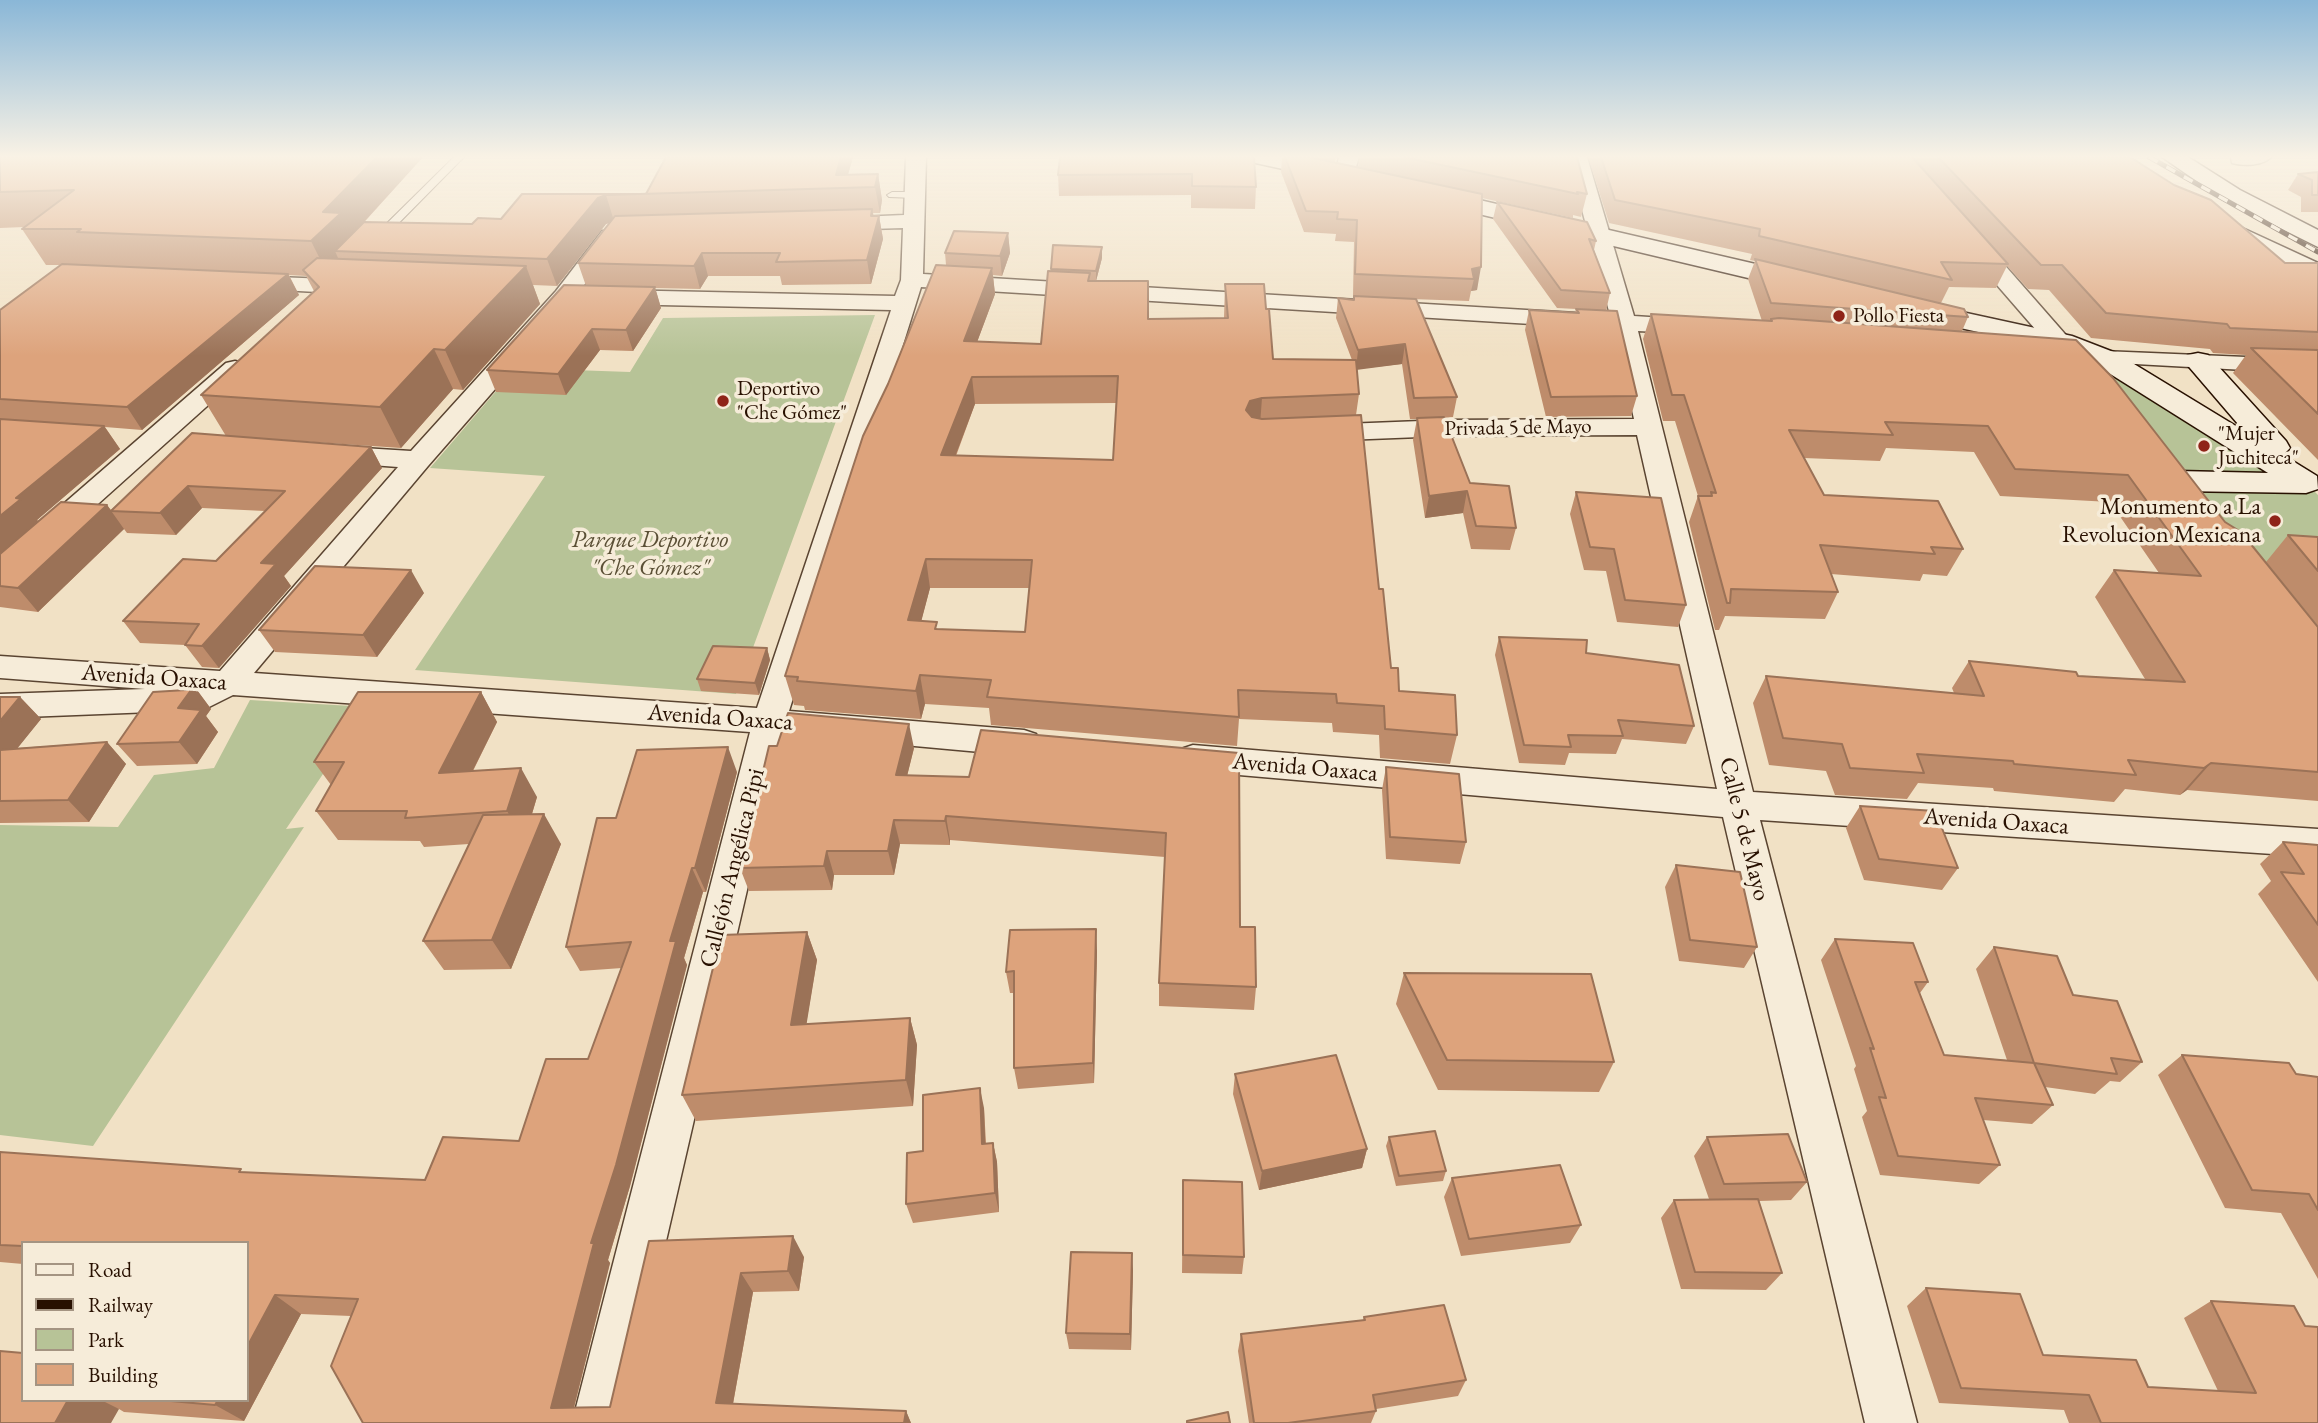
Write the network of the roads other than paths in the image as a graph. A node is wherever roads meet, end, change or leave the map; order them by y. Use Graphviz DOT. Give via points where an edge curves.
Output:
graph roads {
  1 [pos="392,223"];
  2 [pos="908,223"];
  3 [pos="1555,223"];
  4 [pos="1599,223"];
  5 [pos="2219,223"];
  6 [pos="2286,223"];
  7 [pos="1960,229"];
  8 [pos="622,230"];
  9 [pos="1602,234"];
  10 [pos="2318,240"];
  11 [pos="367,249"];
  12 [pos="2318,273"];
  13 [pos="335,281"];
  14 [pos="224,282"];
  15 [pos="371,288"];
  16 [pos="1829,289"];
  17 [pos="908,292"];
  18 [pos="536,295"];
  19 [pos="564,296"];
  20 [pos="1896,305"];
  21 [pos="300,312"];
  22 [pos="1624,322"];
  23 [pos="1718,329"];
  24 [pos="2067,349"];
  25 [pos="250,355"];
  26 [pos="2106,359"];
  27 [pos="2197,360"];
  28 [pos="2318,367"];
  29 [pos="2105,391"];
  30 [pos="1649,426"];
  31 [pos="1301,434"];
  32 [pos="122,440"];
  33 [pos="149,442"];
  34 [pos="189,445"];
  35 [pos="310,453"];
  36 [pos="418,460"];
  37 [pos="2312,489"];
  38 [pos="2203,511"];
  39 [pos="0,575"];
  40 [pos="0,667"];
  41 [pos="228,683"];
  42 [pos="0,706"];
  43 [pos="769,721"];
  44 [pos="1060,746"];
  45 [pos="1157,755"];
  46 [pos="1738,805"];
  47 [pos="2318,842"];
  48 [pos="598,1423"];
  49 [pos="1891,1423"];
  1 -- 11 [label="lane"];
  2 -- 17 [label="street, Callejón Angélica Pipi"];
  3 -- 9 [label="street"];
  4 -- 9 [label="street, Calle 5 de Mayo"];
  5 -- 12 [label="street"];
  6 -- 10 [label="street"];
  7 -- 24 [label="street"];
  8 -- 19 [label="street"];
  9 -- 16 [label="street"];
  9 -- 22 [label="street, Calle 5 de Mayo"];
  13 -- 14 [label="street"];
  13 -- 15 [label="street"];
  13 -- 21 [label="street"];
  17 -- 19 [label="street"];
  17 -- 22 [label="street"];
  17 -- 43 [label="street, Callejón Angélica Pipi"];
  18 -- 19 [label="street"];
  19 -- 36 [label="street"];
  20 -- 24 [label="street" via="1996,340"];
  22 -- 23 [label="street"];
  22 -- 30 [label="street, Calle 5 de Mayo"];
  24 -- 26 [label="street"];
  24 -- 29 [label="street"];
  25 -- 33 [label="street"];
  26 -- 27 [label="street"];
  26 -- 37 [label="street"];
  27 -- 28 [label="street"];
  27 -- 37 [label="street"];
  30 -- 31 [label="street, Privada 5 de Mayo"];
  30 -- 46 [label="street, Calle 5 de Mayo"];
  32 -- 33 [label="street"];
  33 -- 34 [label="street"];
  33 -- 39 [label="street"];
  35 -- 36 [label="street"];
  36 -- 41 [label="street"];
  37 -- 38 [label="street" via="2170,471"];
  40 -- 41 [label="street, Avenida Oaxaca"];
  41 -- 42 [label="street" via="203,698"];
  41 -- 43 [label="street, Avenida Oaxaca"];
  43 -- 44 [label="street, Avenida Oaxaca"];
  43 -- 48 [label="street, Callejón Angélica Pipi"];
  45 -- 46 [label="street, Avenida Oaxaca"];
  46 -- 47 [label="street, Avenida Oaxaca"];
  46 -- 49 [label="street, Calle 5 de Mayo"];
}
